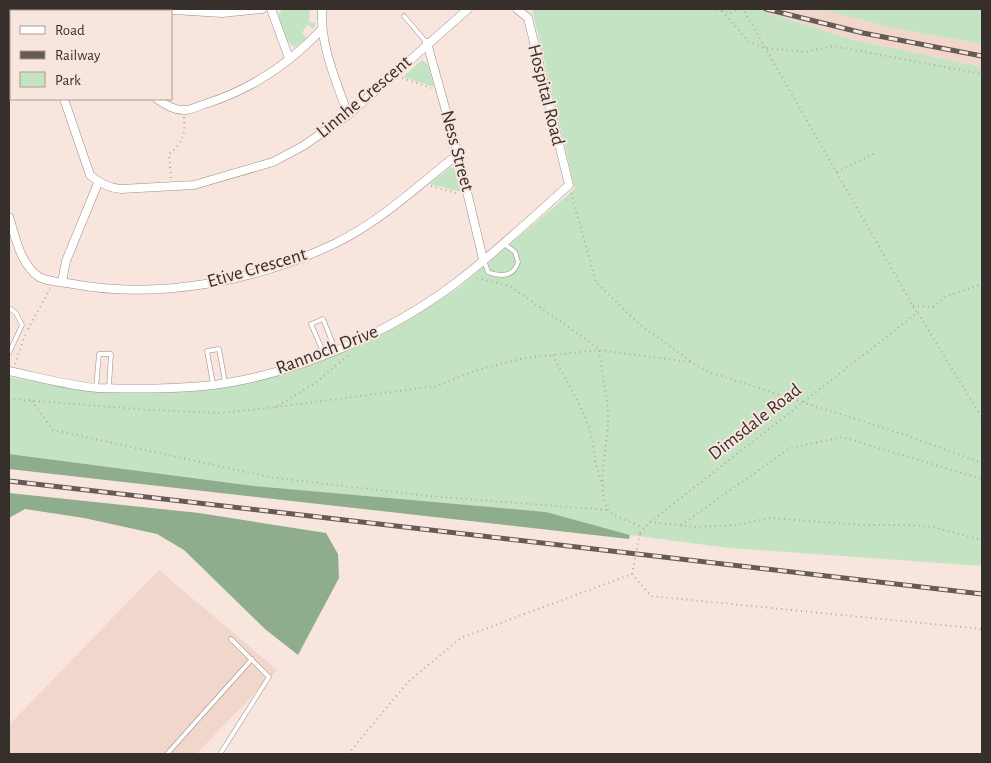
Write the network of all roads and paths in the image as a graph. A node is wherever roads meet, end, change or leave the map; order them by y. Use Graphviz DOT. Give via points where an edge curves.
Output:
graph roads {
  1 [pos="262,9"];
  2 [pos="271,9"];
  3 [pos="322,9"];
  4 [pos="468,9"];
  5 [pos="516,9"];
  6 [pos="712,9"];
  7 [pos="742,9"];
  8 [pos="172,10"];
  9 [pos="722,11"];
  10 [pos="404,16"];
  11 [pos="321,30"];
  12 [pos="427,43"];
  13 [pos="765,48"];
  14 [pos="289,58"];
  15 [pos="393,74"];
  16 [pos="982,74"];
  17 [pos="441,91"];
  18 [pos="64,100"];
  19 [pos="159,100"];
  20 [pos="183,110"];
  21 [pos="348,115"];
  22 [pos="875,153"];
  23 [pos="458,154"];
  24 [pos="836,172"];
  25 [pos="98,183"];
  26 [pos="421,184"];
  27 [pos="569,185"];
  28 [pos="172,187"];
  29 [pos="469,196"];
  30 [pos="9,217"];
  31 [pos="503,243"];
  32 [pos="483,259"];
  33 [pos="472,270"];
  34 [pos="59,281"];
  35 [pos="982,284"];
  36 [pos="913,306"];
  37 [pos="9,308"];
  38 [pos="918,313"];
  39 [pos="335,349"];
  40 [pos="601,351"];
  41 [pos="9,353"];
  42 [pos="324,354"];
  43 [pos="552,355"];
  44 [pos="693,363"];
  45 [pos="10,372"];
  46 [pos="225,382"];
  47 [pos="213,384"];
  48 [pos="109,387"];
  49 [pos="96,388"];
  50 [pos="32,401"];
  51 [pos="801,403"];
  52 [pos="276,407"];
  53 [pos="982,418"];
  54 [pos="982,463"];
  55 [pos="982,479"];
  56 [pos="603,485"];
  57 [pos="608,510"];
  58 [pos="650,522"];
  59 [pos="681,525"];
  60 [pos="643,528"];
  61 [pos="982,540"];
  62 [pos="632,574"];
  63 [pos="982,629"];
  64 [pos="231,639"];
  65 [pos="252,659"];
  66 [pos="167,754"];
  67 [pos="220,754"];
  68 [pos="348,754"];
  1 -- 8 [label="street" via="222,14"];
  2 -- 14 [label="street"];
  3 -- 11 [label="street"];
  4 -- 12 [label="street, Linnhe Crescent"];
  5 -- 27 [label="street, Hospital Road" via="528,18"];
  6 -- 9 [label="path"];
  7 -- 9 [label="path" via="730,13"];
  7 -- 13 [label="path"];
  9 -- 13 [label="path" via="749,42"];
  10 -- 12 [label="lane, Linnhe Crescent"];
  11 -- 14 [label="street"];
  11 -- 21 [label="street"];
  12 -- 15 [label="street, Linnhe Crescent"];
  12 -- 17 [label="street, Ness Street"];
  13 -- 16 [label="path" via="805,52 833,46"];
  13 -- 24 [label="path"];
  14 -- 20 [label="street" via="260,80 226,97"];
  15 -- 17 [label="path"];
  15 -- 21 [label="street, Linnhe Crescent"];
  17 -- 23 [label="street, Ness Street"];
  18 -- 25 [label="street" via="90,175"];
  19 -- 20 [label="street" via="167,106"];
  20 -- 28 [label="path" via="186,126 181,143 169,154"];
  21 -- 28 [label="street, Linnhe Crescent" via="273,162 203,183"];
  22 -- 24 [label="path"];
  23 -- 26 [label="street, Etive Crescent"];
  23 -- 29 [label="street, Ness Street"];
  24 -- 36 [label="path"];
  25 -- 28 [label="street, Linnhe Crescent" via="113,188"];
  25 -- 34 [label="street"];
  26 -- 29 [label="path"];
  26 -- 34 [label="street, Etive Crescent" via="368,224 336,243 275,267 201,284 150,289 89,287"];
  27 -- 31 [label="street, Rannoch Drive"];
  27 -- 44 [label="path" via="596,282 639,324"];
  29 -- 32 [label="street, Ness Street"];
  30 -- 34 [label="street, Etive Crescent" via="29,267 41,278"];
  31 -- 32 [label="street, Rannoch Drive"];
  31 -- 32 [label="lane" via="516,252 518,262 513,271 497,276 488,272"];
  32 -- 33 [label="street, Rannoch Drive"];
  33 -- 39 [label="street, Rannoch Drive" via="396,321"];
  33 -- 40 [label="path" via="478,279 510,286"];
  34 -- 45 [label="path" via="32,322"];
  35 -- 36 [label="path" via="947,296 933,307"];
  36 -- 38 [label="path"];
  37 -- 41 [label="lane" via="16,313 22,325"];
  38 -- 51 [label="path, Dimsdale Road"];
  38 -- 53 [label="path"];
  39 -- 42 [label="street, Rannoch Drive"];
  39 -- 42 [label="lane" via="323,319 311,324"];
  40 -- 43 [label="path"];
  40 -- 44 [label="path"];
  40 -- 56 [label="path" via="608,422"];
  42 -- 46 [label="street, Rannoch Drive" via="289,368"];
  43 -- 52 [label="path" via="524,358 474,371 438,386"];
  43 -- 56 [label="path" via="583,413 595,469"];
  44 -- 51 [label="path" via="709,372"];
  45 -- 49 [label="street, Rannoch Drive"];
  46 -- 47 [label="street, Rannoch Drive"];
  46 -- 47 [label="lane" via="219,348 207,351"];
  47 -- 48 [label="street, Rannoch Drive"];
  48 -- 49 [label="street, Rannoch Drive"];
  48 -- 49 [label="lane" via="111,354 99,354"];
  50 -- 57 [label="path" via="53,430 268,477 427,496"];
  51 -- 54 [label="path"];
  51 -- 58 [label="path, Dimsdale Road"];
  55 -- 59 [label="path" via="842,437 790,448"];
  56 -- 57 [label="path"];
  57 -- 60 [label="path" via="613,516"];
  58 -- 59 [label="path"];
  58 -- 60 [label="path, Dimsdale Road"];
  59 -- 61 [label="path" via="738,525 770,518 933,527"];
  60 -- 62 [label="path, Dimsdale Road, bridge"];
  62 -- 63 [label="path" via="652,596"];
  62 -- 68 [label="path" via="461,638 409,681"];
  64 -- 65 [label="lane"];
  65 -- 66 [label="lane"];
  65 -- 67 [label="lane" via="269,677"];
}
